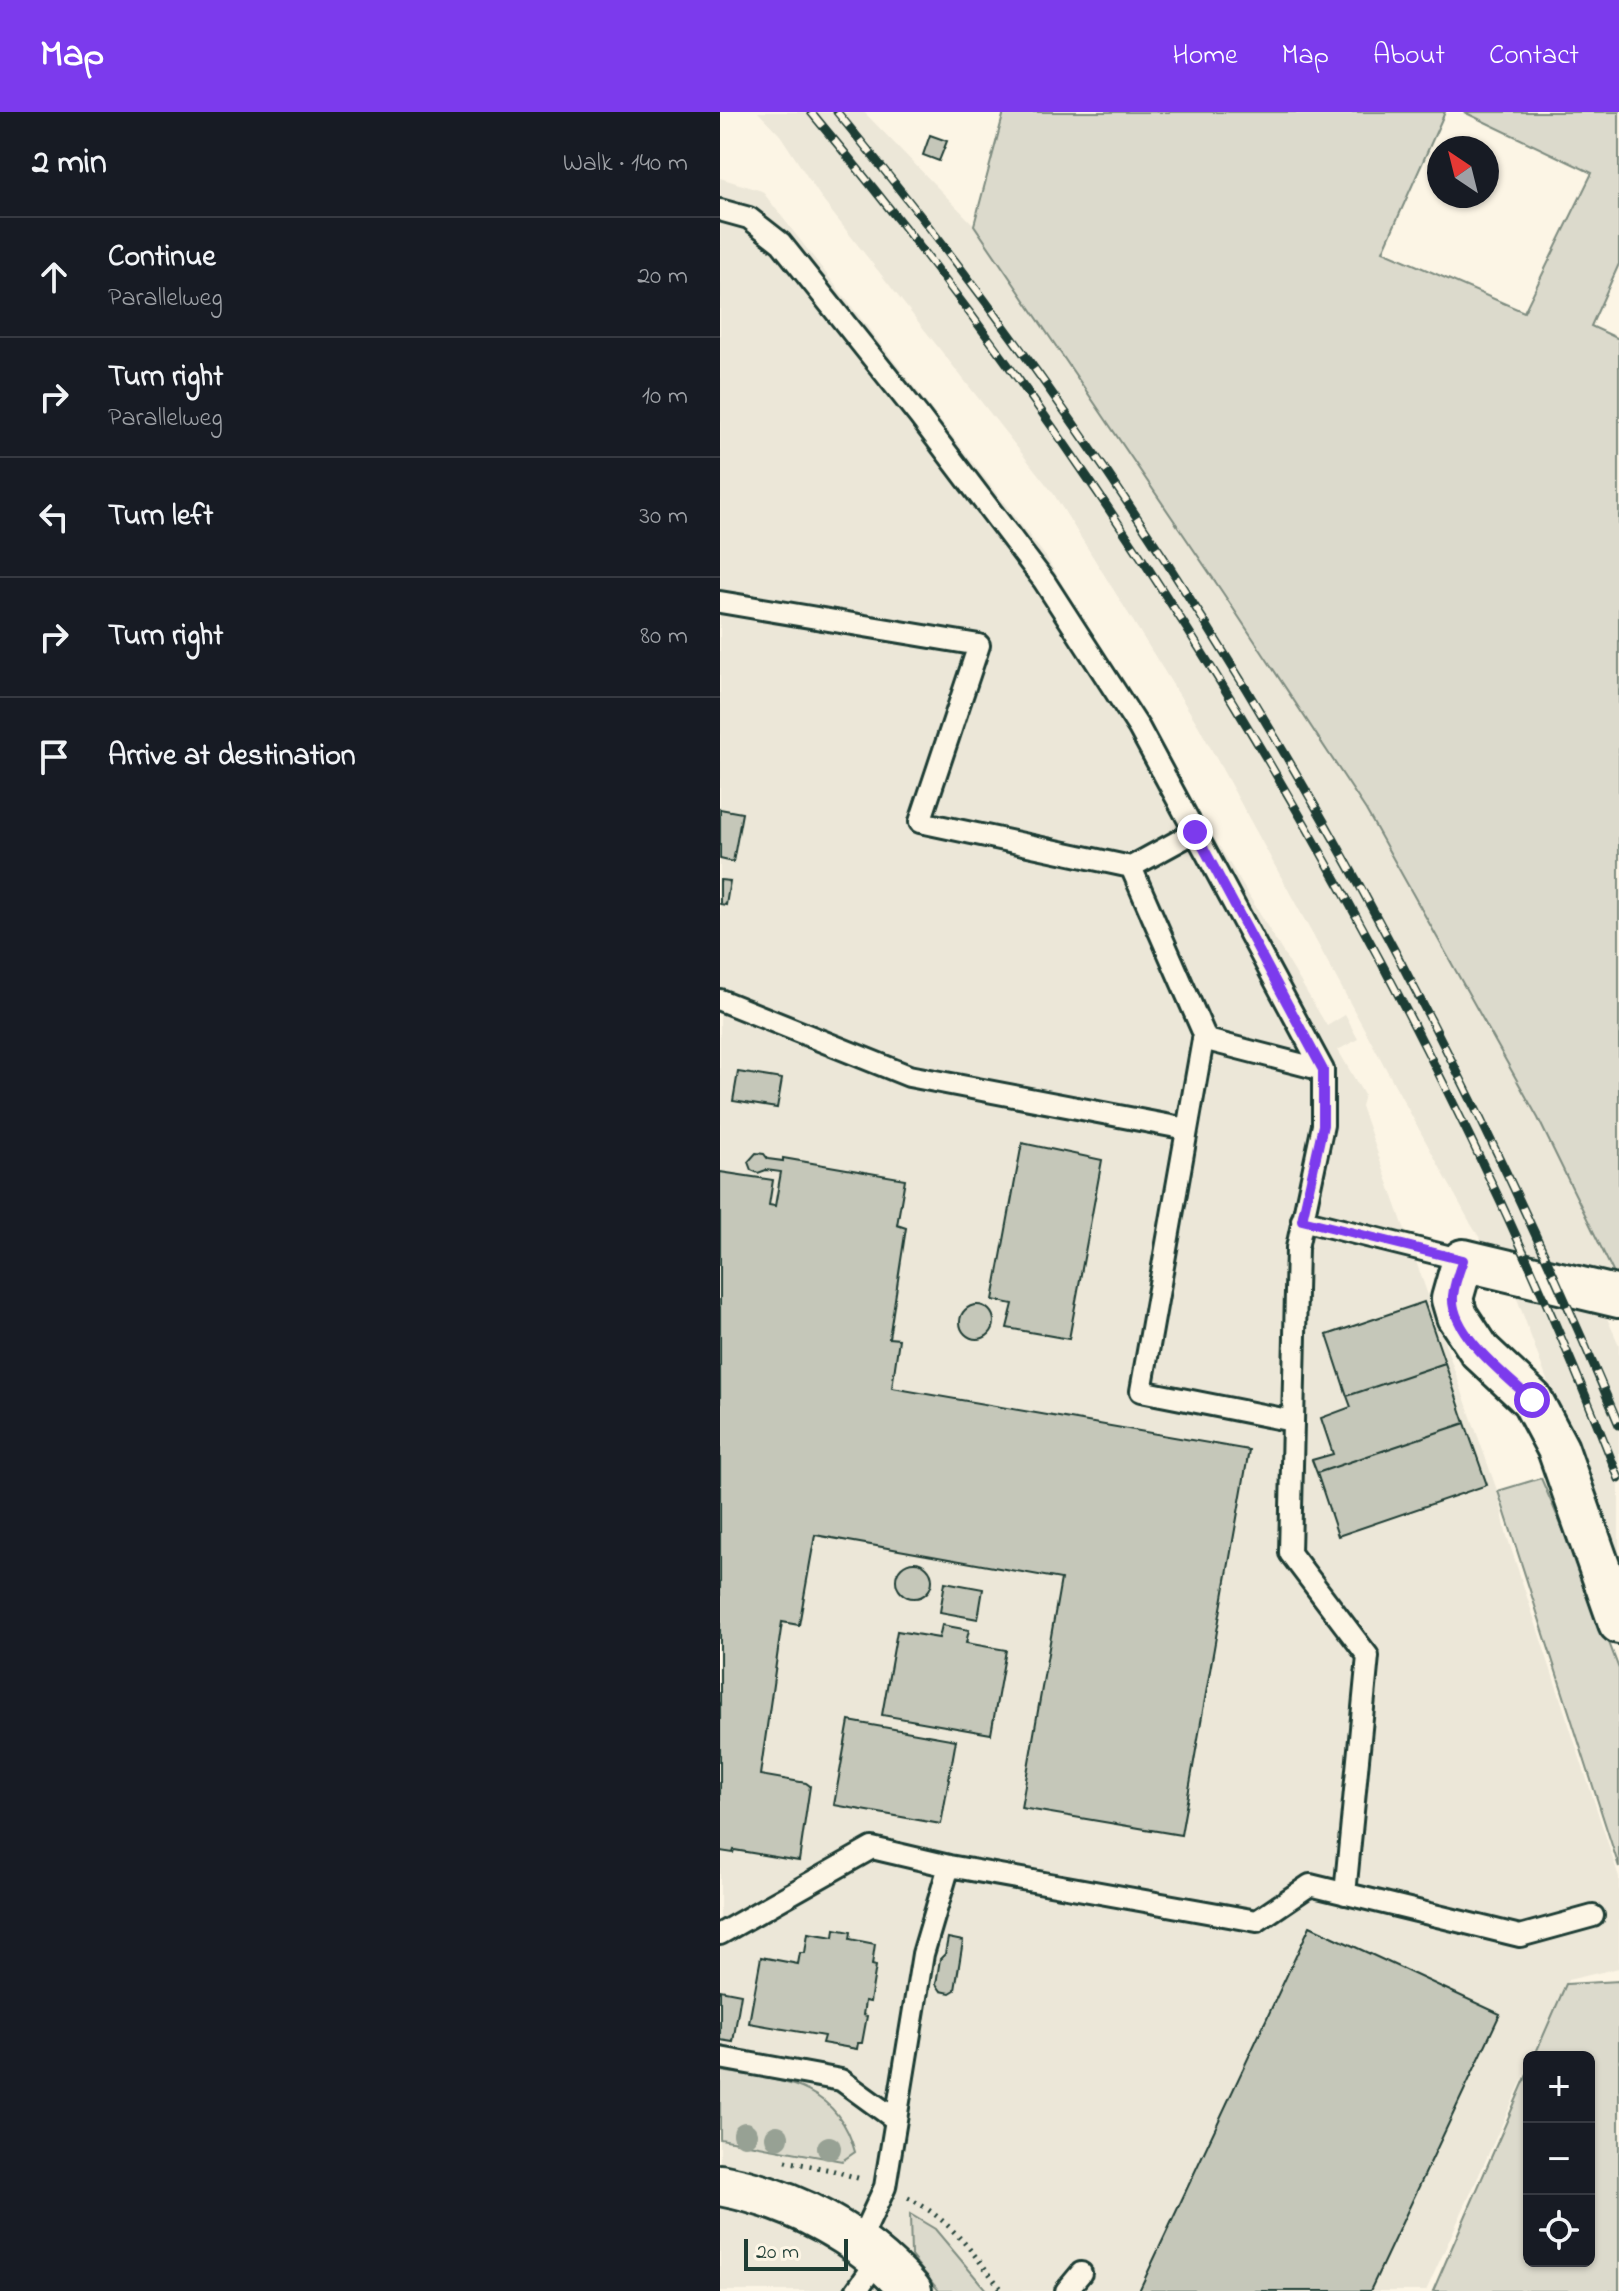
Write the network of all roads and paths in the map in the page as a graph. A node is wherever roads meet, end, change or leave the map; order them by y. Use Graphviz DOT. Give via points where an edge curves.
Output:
graph roads {
  1 [pos="720,210"];
  2 [pos="720,602"];
  3 [pos="1195,832"];
  4 [pos="1131,867"];
  5 [pos="720,1000"];
  6 [pos="1203,1039"];
  7 [pos="1323,1070"];
  8 [pos="1187,1129"];
  9 [pos="1302,1220"];
  10 [pos="1463,1260"];
  11 [pos="1619,1297"];
  12 [pos="1293,1421"];
  13 [pos="1619,1623"];
  14 [pos="949,1866"];
  15 [pos="1345,1894"];
  16 [pos="1593,1916"];
  17 [pos="720,1934"];
  18 [pos="720,2058"];
  19 [pos="896,2120"];
  20 [pos="776,2160"];
  21 [pos="720,2185"];
  22 [pos="885,2187"];
  23 [pos="864,2265"];
  24 [pos="1081,2273"];
  25 [pos="911,2291"];
  26 [pos="1003,2291"];
  27 [pos="1066,2291"];
  1 -- 3 [label="lane" via="749,218 781,243 919,416 1044,581 1139,728"];
  2 -- 4 [label="lane" via="979,645 920,822"];
  3 -- 4 [label="lane"];
  3 -- 7 [label="lane"];
  4 -- 6 [label="lane"];
  5 -- 8 [label="lane" via="909,1076"];
  6 -- 7 [label="lane"];
  6 -- 8 [label="lane"];
  7 -- 9 [label="lane" via="1323,1125"];
  8 -- 12 [label="lane" via="1141,1391"];
  9 -- 10 [label="lane"];
  9 -- 12 [label="lane"];
  10 -- 11 [label="street"];
  10 -- 13 [label="street" via="1452,1299 1457,1316 1480,1351 1532,1400 1558,1449"];
  12 -- 15 [label="lane" via="1290,1553 1368,1656"];
  14 -- 15 [label="lane" via="1257,1921 1310,1885"];
  14 -- 17 [label="lane" via="872,1848"];
  14 -- 19 [label="lane" via="923,1954"];
  15 -- 16 [label="lane" via="1520,1936"];
  18 -- 19 [label="lane" via="841,2080"];
  19 -- 22 [label="lane"];
  20 -- 22 [label="path"];
  21 -- 23 [label="street" via="820,2217"];
  22 -- 23 [label="lane"];
  22 -- 26 [label="path" via="929,2208 949,2225"];
  23 -- 25 [label="street"];
  24 -- 27 [label="lane"];
}
